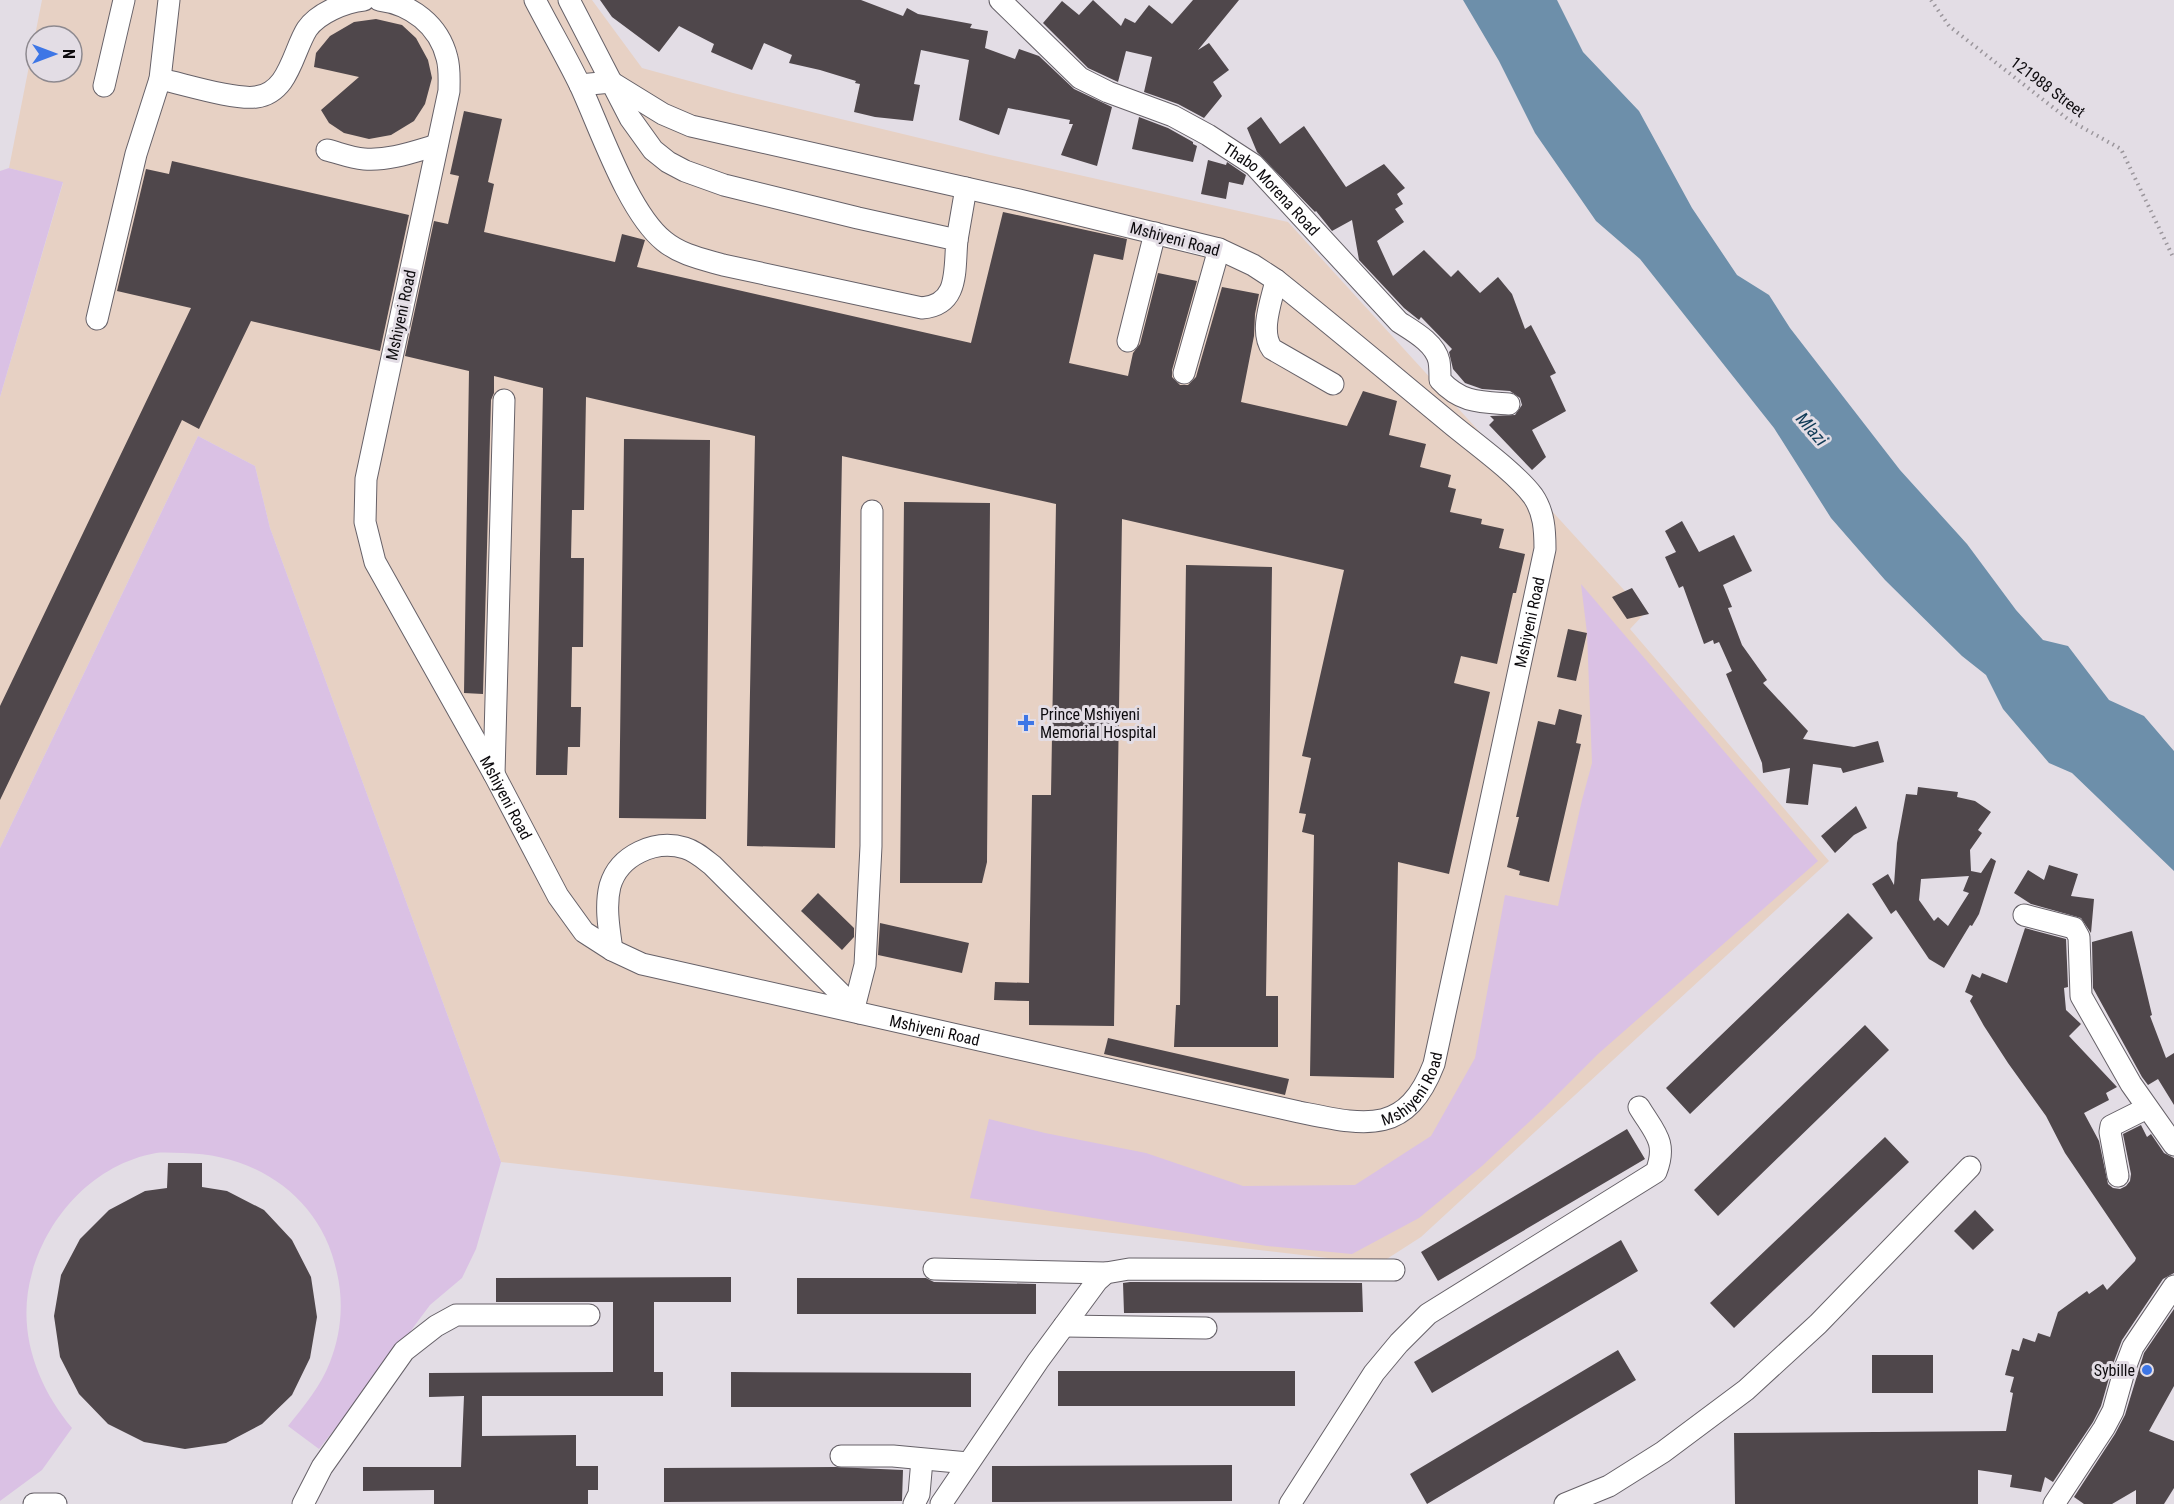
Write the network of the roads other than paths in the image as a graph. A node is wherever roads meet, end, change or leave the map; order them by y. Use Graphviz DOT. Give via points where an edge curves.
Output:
graph roads {
  1 [pos="124,0"];
  2 [pos="169,0"];
  3 [pos="364,0"];
  4 [pos="379,0"];
  5 [pos="535,0"];
  6 [pos="569,0"];
  7 [pos="1000,0"];
  8 [pos="160,79"];
  9 [pos="611,82"];
  10 [pos="580,85"];
  11 [pos="104,86"];
  12 [pos="437,145"];
  13 [pos="327,150"];
  14 [pos="966,188"];
  15 [pos="1155,232"];
  16 [pos="957,240"];
  17 [pos="1219,249"];
  18 [pos="1276,280"];
  19 [pos="97,320"];
  20 [pos="1128,341"];
  21 [pos="1184,373"];
  22 [pos="1333,384"];
  23 [pos="504,400"];
  24 [pos="1509,404"];
  25 [pos="872,511"];
  26 [pos="494,774"];
  27 [pos="2024,915"];
  28 [pos="612,950"];
  29 [pos="857,1011"];
  30 [pos="1639,1107"];
  31 [pos="2147,1108"];
  32 [pos="2174,1145"];
  33 [pos="1970,1167"];
  34 [pos="2118,1176"];
  35 [pos="934,1269"];
  36 [pos="1394,1270"];
  37 [pos="1106,1273"];
  38 [pos="2174,1286"];
  39 [pos="589,1315"];
  40 [pos="1064,1326"];
  41 [pos="1206,1328"];
  42 [pos="841,1456"];
  43 [pos="922,1460"];
  44 [pos="968,1463"];
  45 [pos="34,1504"];
  46 [pos="56,1504"];
  47 [pos="303,1504"];
  48 [pos="914,1504"];
  49 [pos="941,1504"];
  50 [pos="1290,1504"];
  51 [pos="1565,1504"];
  52 [pos="2054,1504"];
  1 -- 11 [label="street"];
  2 -- 8 [label="street"];
  3 -- 8 [label="street" via="348,2 308,28 290,68 278,85 262,96 242,97"];
  4 -- 12 [label="street, Mshiyeni Road" via="396,2 430,25 447,57 449,91"];
  5 -- 10 [label="street"];
  6 -- 9 [label="street"];
  7 -- 24 [label="street, Thabo Morena Road" via="1080,78 1173,116 1254,165 1399,322 1428,344 1439,359 1440,380 1451,392 1475,401"];
  8 -- 19 [label="street" via="135,154"];
  9 -- 10 [label="street"];
  9 -- 14 [label="street, Mshiyeni Road" via="691,126"];
  9 -- 16 [label="street" via="653,150 686,171 735,188"];
  10 -- 16 [label="street" via="641,214 664,241 694,257 922,308 939,305 950,293"];
  12 -- 13 [label="street" via="378,159"];
  12 -- 26 [label="street, Mshiyeni Road" via="366,479 365,522 375,562"];
  14 -- 15 [label="street, Mshiyeni Road"];
  14 -- 16 [label="street"];
  15 -- 17 [label="street, Mshiyeni Road"];
  15 -- 20 [label="street"];
  17 -- 18 [label="street, Mshiyeni Road"];
  17 -- 21 [label="street"];
  18 -- 22 [label="street" via="1266,332 1269,344"];
  18 -- 29 [label="street, Mshiyeni Road" via="1521,483 1538,505 1545,529 1545,549 1510,716 1434,1064 1426,1084 1402,1112 1386,1120 1353,1123"];
  23 -- 26 [label="street"];
  25 -- 29 [label="street" via="869,880 865,965"];
  26 -- 28 [label="street, Mshiyeni Road" via="558,896 584,932"];
  27 -- 31 [label="street" via="2074,928 2079,936 2081,996"];
  28 -- 29 [label="street, Mshiyeni Road" via="642,964"];
  28 -- 29 [label="street" via="608,906 615,874 640,851 658,845 686,848 712,865"];
  30 -- 50 [label="street" via="1660,1140 1662,1157 1656,1172 1428,1314 1374,1373"];
  31 -- 32 [label="street"];
  31 -- 34 [label="street" via="2111,1126"];
  33 -- 51 [label="street" via="1818,1324 1746,1390 1654,1458 1608,1486"];
  35 -- 37 [label="street"];
  36 -- 37 [label="street" via="1129,1269"];
  37 -- 40 [label="street"];
  38 -- 52 [label="street" via="2133,1347 2104,1428"];
  39 -- 47 [label="street" via="456,1315 436,1326 404,1351 322,1467"];
  40 -- 41 [label="street"];
  40 -- 44 [label="street"];
  42 -- 43 [label="street"];
  43 -- 44 [label="street"];
  43 -- 48 [label="street" via="919,1494"];
  44 -- 49 [label="street"];
  45 -- 46 [label="street"];
}
